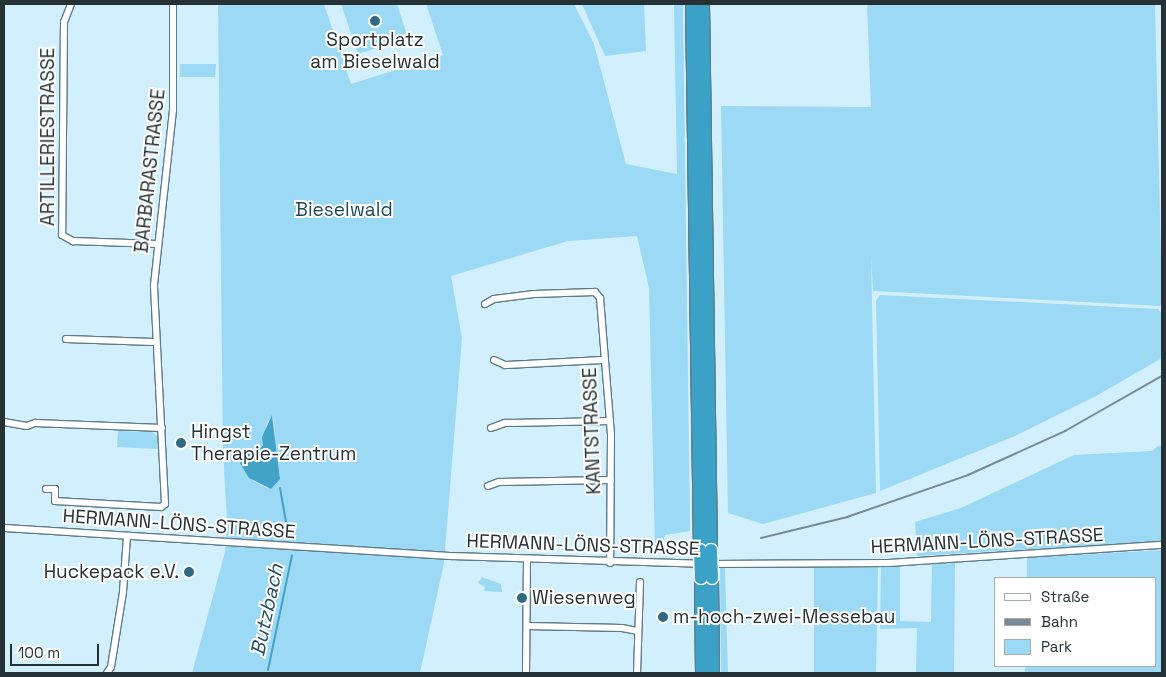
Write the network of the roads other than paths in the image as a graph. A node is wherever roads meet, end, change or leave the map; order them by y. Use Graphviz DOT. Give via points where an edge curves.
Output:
graph roads {
  1 [pos="71,4"];
  2 [pos="173,4"];
  3 [pos="692,4"];
  4 [pos="703,4"];
  5 [pos="157,244"];
  6 [pos="485,304"];
  7 [pos="66,339"];
  8 [pos="154,342"];
  9 [pos="494,360"];
  10 [pos="604,360"];
  11 [pos="610,421"];
  12 [pos="4,422"];
  13 [pos="162,428"];
  14 [pos="491,428"];
  15 [pos="611,480"];
  16 [pos="488,486"];
  17 [pos="46,489"];
  18 [pos="4,528"];
  19 [pos="127,536"];
  20 [pos="1162,545"];
  21 [pos="706,550"];
  22 [pos="527,559"];
  23 [pos="610,563"];
  24 [pos="706,578"];
  25 [pos="640,582"];
  26 [pos="527,626"];
  27 [pos="637,631"];
  28 [pos="107,673"];
  29 [pos="526,673"];
  30 [pos="637,673"];
  31 [pos="702,673"];
  32 [pos="713,673"];
  1 -- 5 [label="street, ARTILLERIESTRASSE" via="64,22 62,235 72,241"];
  2 -- 5 [label="street, BARBARASTRASSE" via="173,110"];
  3 -- 21 [label="highway"];
  4 -- 21 [label="highway"];
  5 -- 8 [label="street, BARBARASTRASSE"];
  6 -- 10 [label="street, KANTSTRASSE" via="494,299 534,294 595,292 600,298"];
  7 -- 8 [label="street"];
  8 -- 13 [label="street, BARBARASTRASSE"];
  9 -- 10 [label="street" via="505,365"];
  10 -- 11 [label="street, KANTSTRASSE"];
  11 -- 14 [label="street" via="505,423"];
  11 -- 15 [label="street, KANTSTRASSE"];
  12 -- 13 [label="street" via="27,426 35,423"];
  13 -- 17 [label="street, BARBARASTRASSE" via="166,472 165,504 161,507 55,501 55,489"];
  15 -- 16 [label="street" via="499,482"];
  15 -- 23 [label="street, KANTSTRASSE"];
  18 -- 19 [label="street, HERMANN-LÖNS-STRASSE"];
  19 -- 22 [label="street, HERMANN-LÖNS-STRASSE"];
  19 -- 28 [label="street" via="123,592 111,667"];
  20 -- 23 [label="street, HERMANN-LÖNS-STRASSE" via="889,562"];
  21 -- 24 [label="highway, bridge"];
  22 -- 23 [label="street, HERMANN-LÖNS-STRASSE"];
  22 -- 26 [label="street"];
  24 -- 31 [label="highway"];
  24 -- 32 [label="highway"];
  25 -- 27 [label="street"];
  26 -- 27 [label="street"];
  26 -- 29 [label="street"];
  27 -- 30 [label="street"];
}
